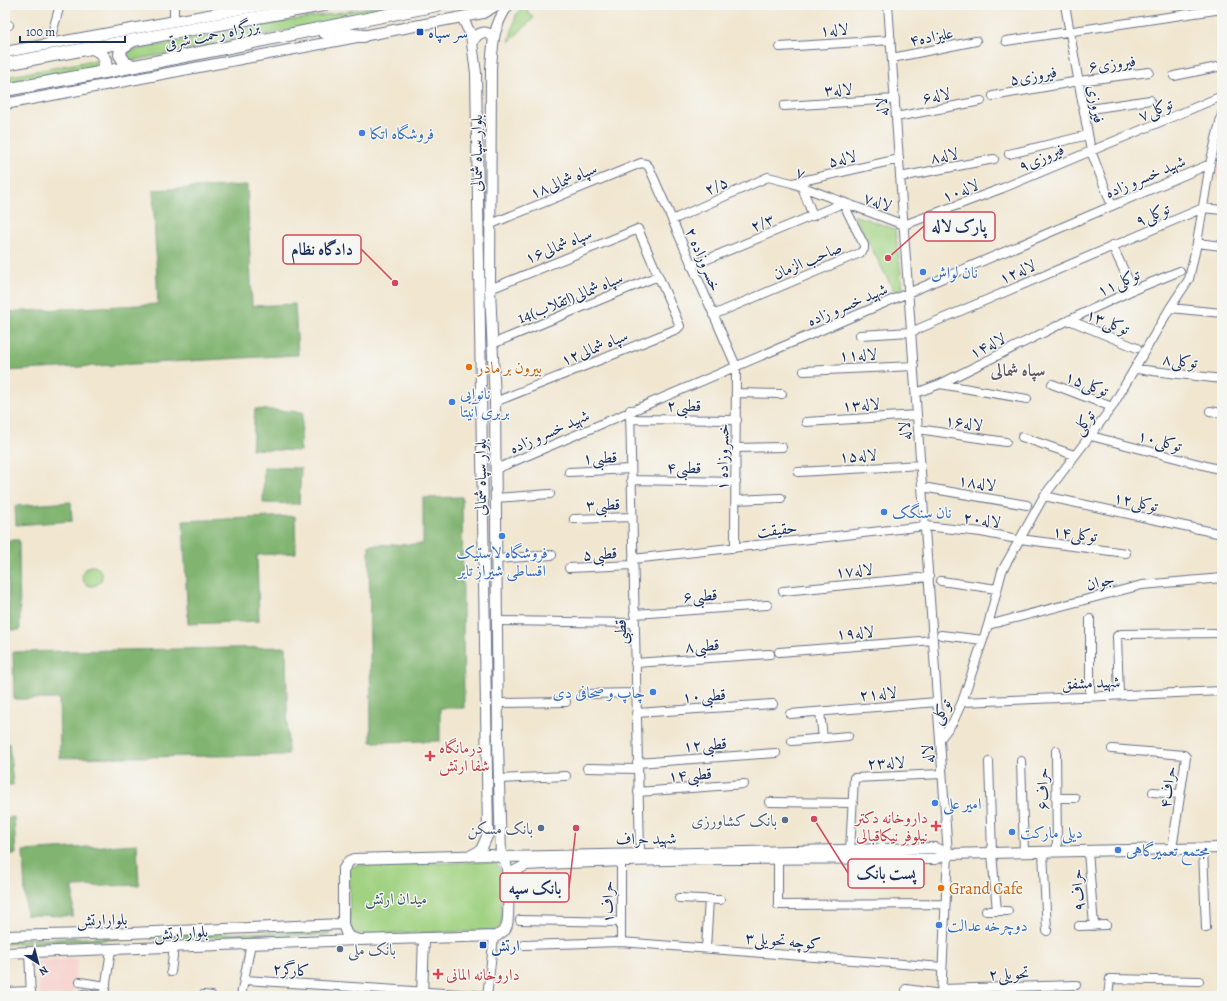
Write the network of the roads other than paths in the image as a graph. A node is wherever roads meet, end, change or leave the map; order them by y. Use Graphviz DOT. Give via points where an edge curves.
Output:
graph roads {
  1 [pos="60,5"];
  2 [pos="174,5"];
  3 [pos="263,5"];
  4 [pos="323,5"];
  5 [pos="437,5"];
  6 [pos="497,5"];
  7 [pos="508,5"];
  8 [pos="888,5"];
  9 [pos="1065,5"];
  10 [pos="311,6"];
  11 [pos="1222,9"];
  12 [pos="462,17"];
  13 [pos="174,21"];
  14 [pos="311,31"];
  15 [pos="1070,32"];
  16 [pos="363,36"];
  17 [pos="494,38"];
  18 [pos="891,40"];
  19 [pos="133,41"];
  20 [pos="976,41"];
  21 [pos="1006,41"];
  22 [pos="473,42"];
  23 [pos="49,44"];
  24 [pos="780,47"];
  25 [pos="93,48"];
  26 [pos="5,52"];
  27 [pos="892,58"];
  28 [pos="5,64"];
  29 [pos="135,66"];
  30 [pos="1222,66"];
  31 [pos="1149,72"];
  32 [pos="98,73"];
  33 [pos="1174,76"];
  34 [pos="1078,81"];
  35 [pos="5,90"];
  36 [pos="993,96"];
  37 [pos="1222,96"];
  38 [pos="895,99"];
  39 [pos="1150,100"];
  40 [pos="980,101"];
  41 [pos="5,104"];
  42 [pos="784,106"];
  43 [pos="1084,110"];
  44 [pos="1222,114"];
  45 [pos="896,117"];
  46 [pos="1088,135"];
  47 [pos="1095,149"];
  48 [pos="1009,154"];
  49 [pos="899,159"];
  50 [pos="994,159"];
  51 [pos="646,164"];
  52 [pos="1210,164"];
  53 [pos="772,178"];
  54 [pos="900,178"];
  55 [pos="792,183"];
  56 [pos="802,187"];
  57 [pos="1003,188"];
  58 [pos="843,202"];
  59 [pos="1112,206"];
  60 [pos="1203,208"];
  61 [pos="1222,210"];
  62 [pos="813,216"];
  63 [pos="672,220"];
  64 [pos="491,224"];
  65 [pos="904,225"];
  66 [pos="1197,243"];
  67 [pos="1112,245"];
  68 [pos="1222,246"];
  69 [pos="691,266"];
  70 [pos="1180,271"];
  71 [pos="658,276"];
  72 [pos="490,289"];
  73 [pos="1133,290"];
  74 [pos="908,293"];
  75 [pos="1170,308"];
  76 [pos="1222,313"];
  77 [pos="713,315"];
  78 [pos="1069,320"];
  79 [pos="911,332"];
  80 [pos="860,335"];
  81 [pos="492,344"];
  82 [pos="1137,348"];
  83 [pos="736,366"];
  84 [pos="914,366"];
  85 [pos="482,369"];
  86 [pos="493,369"];
  87 [pos="1136,369"];
  88 [pos="804,371"];
  89 [pos="1222,379"];
  90 [pos="940,384"];
  91 [pos="1052,384"];
  92 [pos="737,392"];
  93 [pos="916,393"];
  94 [pos="782,394"];
  95 [pos="1027,399"];
  96 [pos="495,402"];
  97 [pos="1112,407"];
  98 [pos="630,410"];
  99 [pos="1210,411"];
  100 [pos="1222,413"];
  101 [pos="917,415"];
  102 [pos="630,419"];
  103 [pos="737,420"];
  104 [pos="806,422"];
  105 [pos="918,429"];
  106 [pos="1091,436"];
  107 [pos="1022,437"];
  108 [pos="1006,442"];
  109 [pos="782,447"];
  110 [pos="737,448"];
  111 [pos="1074,455"];
  112 [pos="921,465"];
  113 [pos="496,469"];
  114 [pos="631,469"];
  115 [pos="1222,470"];
  116 [pos="569,472"];
  117 [pos="798,472"];
  118 [pos="632,480"];
  119 [pos="736,482"];
  120 [pos="922,487"];
  121 [pos="550,494"];
  122 [pos="1044,496"];
  123 [pos="496,498"];
  124 [pos="782,498"];
  125 [pos="736,500"];
  126 [pos="1027,505"];
  127 [pos="632,517"];
  128 [pos="574,519"];
  129 [pos="925,526"];
  130 [pos="1222,534"];
  131 [pos="1016,539"];
  132 [pos="735,548"];
  133 [pos="1126,553"];
  134 [pos="552,555"];
  135 [pos="496,559"];
  136 [pos="633,562"];
  137 [pos="569,568"];
  138 [pos="928,577"];
  139 [pos="1222,578"];
  140 [pos="941,582"];
  141 [pos="997,589"];
  142 [pos="783,591"];
  143 [pos="767,605"];
  144 [pos="634,614"];
  145 [pos="1090,619"];
  146 [pos="497,621"];
  147 [pos="634,623"];
  148 [pos="988,625"];
  149 [pos="1222,633"];
  150 [pos="941,635"];
  151 [pos="933,640"];
  152 [pos="983,640"];
  153 [pos="779,652"];
  154 [pos="497,654"];
  155 [pos="770,654"];
  156 [pos="486,655"];
  157 [pos="635,663"];
  158 [pos="1222,691"];
  159 [pos="636,693"];
  160 [pos="583,694"];
  161 [pos="1119,695"];
  162 [pos="1090,696"];
  163 [pos="566,702"];
  164 [pos="937,702"];
  165 [pos="962,702"];
  166 [pos="498,703"];
  167 [pos="773,704"];
  168 [pos="820,712"];
  169 [pos="636,713"];
  170 [pos="790,714"];
  171 [pos="848,736"];
  172 [pos="823,738"];
  173 [pos="940,739"];
  174 [pos="792,741"];
  175 [pos="1112,749"];
  176 [pos="1056,751"];
  177 [pos="776,753"];
  178 [pos="1021,761"];
  179 [pos="989,762"];
  180 [pos="637,766"];
  181 [pos="587,768"];
  182 [pos="942,774"];
  183 [pos="566,776"];
  184 [pos="500,779"];
  185 [pos="744,784"];
  186 [pos="638,792"];
  187 [pos="1153,792"];
  188 [pos="1180,794"];
  189 [pos="1056,798"];
  190 [pos="1075,798"];
  191 [pos="769,802"];
  192 [pos="853,803"];
  193 [pos="488,834"];
  194 [pos="500,834"];
  195 [pos="1203,848"];
  196 [pos="1222,848"];
  197 [pos="1172,849"];
  198 [pos="850,850"];
  199 [pos="1057,851"];
  200 [pos="1088,851"];
  201 [pos="1024,852"];
  202 [pos="1043,852"];
  203 [pos="640,853"];
  204 [pos="992,853"];
  205 [pos="896,854"];
  206 [pos="948,854"];
  207 [pos="470,856"];
  208 [pos="501,857"];
  209 [pos="778,858"];
  210 [pos="554,860"];
  211 [pos="621,860"];
  212 [pos="508,881"];
  213 [pos="678,898"];
  214 [pos="709,900"];
  215 [pos="720,900"];
  216 [pos="945,904"];
  217 [pos="986,911"];
  218 [pos="997,911"];
  219 [pos="1008,911"];
  220 [pos="520,920"];
  221 [pos="621,922"];
  222 [pos="343,924"];
  223 [pos="1079,926"];
  224 [pos="1094,926"];
  225 [pos="1106,926"];
  226 [pos="1206,928"];
  227 [pos="1047,931"];
  228 [pos="130,933"];
  229 [pos="5,936"];
  230 [pos="494,937"];
  231 [pos="424,938"];
  232 [pos="360,940"];
  233 [pos="621,942"];
  234 [pos="251,943"];
  235 [pos="524,945"];
  236 [pos="174,947"];
  237 [pos="706,948"];
  238 [pos="111,950"];
  239 [pos="130,950"];
  240 [pos="29,952"];
  241 [pos="5,953"];
  242 [pos="942,967"];
  243 [pos="171,972"];
  244 [pos="244,980"];
  245 [pos="1199,981"];
  246 [pos="80,982"];
  247 [pos="1076,985"];
  248 [pos="106,986"];
  249 [pos="906,989"];
  250 [pos="5,992"];
  251 [pos="942,993"];
  252 [pos="31,994"];
  253 [pos="83,994"];
  254 [pos="422,994"];
  255 [pos="203,995"];
  256 [pos="104,996"];
  257 [pos="212,996"];
  258 [pos="241,996"];
  259 [pos="488,996"];
  260 [pos="1108,996"];
  1 -- 23 [label="street"];
  2 -- 13 [label="street"];
  3 -- 13 [label="main road"];
  4 -- 10 [label="highway, بزرگراه رحمت شرقی"];
  5 -- 14 [label="highway, بزرگراه رحمت شرقی"];
  6 -- 12 [label="main road" via="483,13"];
  7 -- 17 [label="main road, بلوار سپاه شمالی" via="498,21"];
  8 -- 18 [label="street, لاله"];
  9 -- 15 [label="street, فیروزی"];
  10 -- 19 [label="highway, بزرگراه رحمت شرقی"];
  11 -- 15 [label="street"];
  12 -- 16 [label="main road"];
  12 -- 22 [label="main road, بلوار سپاه شمالی"];
  13 -- 23 [label="main road"];
  14 -- 16 [label="highway"];
  14 -- 29 [label="highway, بزرگراه رحمت شرقی"];
  15 -- 21 [label="street"];
  15 -- 34 [label="street, فیروزی"];
  16 -- 41 [label="main road"];
  17 -- 22 [label="main road" via="487,32 482,32 475,36"];
  17 -- 64 [label="main road, بلوار سپاه شمالی" via="491,68"];
  18 -- 24 [label="street, ۱لاله"];
  18 -- 27 [label="street, لاله"];
  19 -- 25 [label="highway, بزرگراه رحمت شرقی"];
  19 -- 29 [label="highway" via="123,46 120,55 126,64"];
  20 -- 27 [label="street, علیزاده۴"];
  22 -- 85 [label="main road, بلوار سپاه شمالی" via="476,73"];
  23 -- 26 [label="main road"];
  25 -- 28 [label="highway"];
  25 -- 32 [label="highway" via="106,60 104,68"];
  27 -- 38 [label="street, لاله"];
  29 -- 32 [label="highway, بزرگراه رحمت شرقی"];
  30 -- 33 [label="street"];
  31 -- 34 [label="street, فیروزی۶"];
  32 -- 35 [label="highway"];
  34 -- 36 [label="street, فیروزی۵"];
  34 -- 43 [label="street, فیروزی"];
  37 -- 47 [label="street, ۷توکلی"];
  38 -- 42 [label="street, ۳لاله"];
  38 -- 45 [label="street, لاله"];
  39 -- 43 [label="street"];
  40 -- 45 [label="street, ۶لاله"];
  43 -- 46 [label="street, فیروزی"];
  44 -- 52 [label="street, توکلی"];
  45 -- 49 [label="street, لاله"];
  46 -- 47 [label="street, فیروزی"];
  46 -- 48 [label="street"];
  47 -- 57 [label="street, فیروزی۹"];
  47 -- 59 [label="street, فیروزی"];
  49 -- 54 [label="street, لاله"];
  49 -- 55 [label="street, لاله۵"];
  50 -- 54 [label="street, لاله۸"];
  51 -- 63 [label="street, خسروزاده ۲"];
  51 -- 64 [label="street, سپاه شمالی۱۸" via="641,163"];
  52 -- 59 [label="street, شهید خسرو زاده"];
  52 -- 60 [label="street, توکلی"];
  53 -- 55 [label="street, ۷"];
  53 -- 63 [label="street, ۲/۵" via="764,178"];
  54 -- 65 [label="street, لاله"];
  55 -- 56 [label="street, ۷"];
  56 -- 58 [label="street, ۷"];
  56 -- 62 [label="street"];
  57 -- 65 [label="street, لاله۱۰"];
  58 -- 62 [label="street, ۲/۳"];
  58 -- 65 [label="street, لاله۷"];
  58 -- 77 [label="street, صاحب الزمان" via="864,245 860,253"];
  59 -- 74 [label="street, شهید خسرو زاده"];
  60 -- 61 [label="street"];
  60 -- 66 [label="street, توکلی"];
  60 -- 67 [label="street, توکلی۹"];
  62 -- 69 [label="street, ۲/۳"];
  63 -- 69 [label="street, خسروزاده ۲"];
  64 -- 72 [label="main road, بلوار سپاه شمالی"];
  65 -- 74 [label="street, لاله"];
  66 -- 68 [label="street"];
  66 -- 75 [label="street, توکلی" via="1189,279"];
  67 -- 73 [label="street"];
  67 -- 79 [label="street, لاله۱۲"];
  69 -- 77 [label="street, خسروزاده ۲"];
  70 -- 73 [label="street, توکلی۱۱"];
  71 -- 72 [label="street, سپاه شمالی۱۶" via="638,229"];
  71 -- 81 [label="street, 14سپاه شمالی(اتقلاب)"];
  71 -- 96 [label="street, سپاه شمالی۱۲" via="680,326 677,329"];
  72 -- 81 [label="main road, بلوار سپاه شمالی"];
  73 -- 78 [label="street, توکلی۱۱"];
  74 -- 79 [label="street, لاله"];
  74 -- 83 [label="street, شهید خسرو زاده"];
  75 -- 76 [label="street"];
  75 -- 87 [label="street, توکلی"];
  77 -- 83 [label="street, خسروزاده ۲"];
  78 -- 82 [label="street, توکلی۱۳"];
  78 -- 90 [label="street, لاله۱۴"];
  79 -- 80 [label="street"];
  79 -- 84 [label="street, لاله"];
  81 -- 86 [label="main road, بلوار سپاه شمالی"];
  83 -- 92 [label="street, خسروزاده ۱"];
  83 -- 98 [label="street, شهید خسرو زاده"];
  84 -- 88 [label="street, لاله۱۱"];
  84 -- 93 [label="street, لاله"];
  85 -- 86 [label="main road"];
  85 -- 156 [label="main road, بلوار سپاه شمالی"];
  86 -- 96 [label="main road, بلوار سپاه شمالی"];
  87 -- 89 [label="street, توکلی۸"];
  87 -- 97 [label="street, توکلی"];
  90 -- 93 [label="street, لاله۱۴"];
  90 -- 95 [label="street"];
  91 -- 97 [label="street, توکلی۱۵"];
  92 -- 94 [label="street"];
  92 -- 103 [label="street, خسروزاده ۱"];
  93 -- 101 [label="street, لاله"];
  96 -- 113 [label="main road, بلوار سپاه شمالی"];
  97 -- 106 [label="street, توکلی"];
  98 -- 102 [label="street, قطبی"];
  98 -- 113 [label="street, شهید خسرو زاده"];
  99 -- 100 [label="street"];
  101 -- 104 [label="street, لاله۱۳"];
  101 -- 105 [label="street, لاله"];
  102 -- 103 [label="street, قطبی۲"];
  102 -- 114 [label="street, قطبی"];
  103 -- 110 [label="street, خسروزاده ۱"];
  105 -- 108 [label="street, لاله۱۶"];
  105 -- 112 [label="street, لاله"];
  106 -- 111 [label="street, توکلی"];
  106 -- 115 [label="street, ۱۰توکلی"];
  107 -- 111 [label="street"];
  109 -- 110 [label="street"];
  110 -- 119 [label="street, خسروزاده ۱"];
  111 -- 122 [label="street, توکلی"];
  112 -- 117 [label="street, لاله۱۵"];
  112 -- 120 [label="street, لاله"];
  113 -- 123 [label="main road, بلوار سپاه شمالی"];
  114 -- 116 [label="street, قطبی۱"];
  114 -- 118 [label="street, قطبی"];
  118 -- 119 [label="street, قطبی۴"];
  118 -- 127 [label="street, قطبی"];
  119 -- 125 [label="street, خسروزاده ۱"];
  120 -- 126 [label="street, لاله۱۸"];
  120 -- 129 [label="street, لاله"];
  121 -- 123 [label="street"];
  122 -- 130 [label="street, توکلی۱۲"];
  122 -- 131 [label="street, توکلی"];
  123 -- 135 [label="main road, بلوار سپاه شمالی"];
  124 -- 125 [label="street"];
  125 -- 132 [label="street, خسروزاده ۱"];
  127 -- 128 [label="street, قطبی۳"];
  127 -- 136 [label="street, قطبی"];
  129 -- 131 [label="street, لاله۲۰"];
  129 -- 132 [label="street, حقیقت"];
  129 -- 138 [label="street, لاله"];
  131 -- 133 [label="street, توکلی۱۴"];
  131 -- 141 [label="street, توکلی"];
  132 -- 136 [label="street, حقیقت"];
  134 -- 135 [label="street"];
  135 -- 146 [label="main road, بلوار سپاه شمالی"];
  136 -- 137 [label="street, قطبی۵"];
  136 -- 144 [label="street, قطبی"];
  138 -- 142 [label="street, لاله۱۷"];
  138 -- 151 [label="street, لاله"];
  139 -- 148 [label="street, جوان" via="1142,585"];
  140 -- 141 [label="street"];
  141 -- 148 [label="street, توکلی"];
  143 -- 144 [label="street, قطبی۶"];
  144 -- 147 [label="street, قطبی"];
  145 -- 162 [label="street"];
  146 -- 147 [label="street"];
  146 -- 154 [label="main road, بلوار سپاه شمالی"];
  147 -- 157 [label="street, قطبی"];
  148 -- 152 [label="street, توکلی"];
  149 -- 161 [label="street" via="1117,636"];
  150 -- 152 [label="street"];
  151 -- 153 [label="street, لاله۱۹"];
  151 -- 164 [label="street, لاله"];
  152 -- 165 [label="street, توکلی"];
  154 -- 156 [label="main road"];
  154 -- 166 [label="main road, بلوار سپاه شمالی"];
  155 -- 157 [label="street, قطبی۸"];
  156 -- 193 [label="main road, بلوار سپاه شمالی"];
  157 -- 159 [label="street, قطبی"];
  158 -- 161 [label="street, شهید مشفق"];
  159 -- 160 [label="street"];
  159 -- 169 [label="street, قطبی"];
  161 -- 162 [label="street, شهید مشفق"];
  162 -- 165 [label="street, شهید مشفق"];
  163 -- 166 [label="street"];
  164 -- 168 [label="street, لاله۲۱"];
  164 -- 173 [label="street, لاله"];
  165 -- 173 [label="street, توکلی" via="953,722"];
  166 -- 184 [label="main road, بلوار سپاه شمالی"];
  167 -- 169 [label="street, قطبی۱۰"];
  168 -- 170 [label="street, لاله۲۱"];
  168 -- 172 [label="street"];
  169 -- 180 [label="street, قطبی"];
  171 -- 172 [label="street"];
  172 -- 174 [label="street"];
  173 -- 182 [label="street, لاله"];
  175 -- 188 [label="street, حراف۴" via="1182,754 1186,757"];
  176 -- 189 [label="street, حراف۶"];
  177 -- 180 [label="street, قطبی۱۲"];
  178 -- 201 [label="street"];
  179 -- 204 [label="street"];
  180 -- 181 [label="street, قطبی۱۲"];
  180 -- 186 [label="street, قطبی"];
  182 -- 192 [label="street, لاله۲۳" via="854,778"];
  182 -- 206 [label="street, لاله"];
  183 -- 184 [label="street"];
  184 -- 194 [label="main road, بلوار سپاه شمالی"];
  185 -- 186 [label="street, قطبی۱۴"];
  186 -- 203 [label="street, قطبی"];
  187 -- 188 [label="street"];
  188 -- 197 [label="street, حراف۴"];
  189 -- 190 [label="street"];
  189 -- 199 [label="street, حراف۶"];
  191 -- 192 [label="street"];
  192 -- 198 [label="street"];
  193 -- 194 [label="main road" via="494,839"];
  193 -- 207 [label="main road, بلوار سپاه شمالی" via="481,850"];
  194 -- 208 [label="main road, بلوار سپاه شمالی"];
  195 -- 196 [label="main road"];
  195 -- 197 [label="main road"];
  195 -- 226 [label="street"];
  197 -- 200 [label="main road"];
  198 -- 203 [label="main road, شهید حراف"];
  198 -- 205 [label="main road, شهید حراف"];
  199 -- 200 [label="main road"];
  199 -- 202 [label="main road"];
  200 -- 224 [label="street, حراف۹"];
  201 -- 202 [label="main road"];
  201 -- 204 [label="main road"];
  202 -- 227 [label="street"];
  203 -- 210 [label="main road, شهید حراف"];
  204 -- 206 [label="main road"];
  204 -- 218 [label="street"];
  205 -- 206 [label="main road" via="935,859"];
  205 -- 209 [label="main road"];
  206 -- 216 [label="street, لاله"];
  207 -- 208 [label="main road"];
  207 -- 222 [label="main road" via="358,858 349,861 342,875"];
  208 -- 210 [label="main road, شهید حراف"];
  208 -- 212 [label="main road" via="507,866"];
  209 -- 211 [label="main road"];
  209 -- 216 [label="street" via="778,905"];
  210 -- 211 [label="main road"];
  210 -- 212 [label="main road" via="526,865 513,872"];
  211 -- 221 [label="street, حراف۱"];
  212 -- 230 [label="main road" via="507,925 501,934"];
  213 -- 214 [label="street"];
  214 -- 215 [label="street"];
  214 -- 237 [label="street"];
  216 -- 242 [label="street, لاله"];
  217 -- 218 [label="street"];
  218 -- 219 [label="street"];
  220 -- 221 [label="street"];
  221 -- 233 [label="street, حراف۱"];
  222 -- 228 [label="main road, بلوارارتش"];
  222 -- 232 [label="main road" via="350,937"];
  223 -- 224 [label="street"];
  224 -- 225 [label="street"];
  228 -- 229 [label="main road, بلوارارتش"];
  228 -- 239 [label="main road"];
  230 -- 231 [label="main road"];
  230 -- 259 [label="street"];
  231 -- 232 [label="main road"];
  231 -- 254 [label="main road"];
  232 -- 234 [label="main road, بلوار ارتش"];
  233 -- 235 [label="street, کوچه تحویلی۳"];
  233 -- 237 [label="street, کوچه تحویلی۳"];
  234 -- 236 [label="main road, بلوار ارتش"];
  234 -- 244 [label="street"];
  236 -- 239 [label="main road, بلوار ارتش"];
  236 -- 243 [label="street"];
  237 -- 242 [label="street, کوچه تحویلی۳"];
  238 -- 239 [label="main road, بلوار ارتش"];
  238 -- 240 [label="main road, بلوار ارتش"];
  238 -- 248 [label="street"];
  240 -- 241 [label="main road, بلوار ارتش"];
  240 -- 252 [label="street"];
  242 -- 251 [label="street, لاله"];
  244 -- 254 [label="street, کارگر۲"];
  244 -- 258 [label="street"];
  245 -- 260 [label="street" via="1110,979"];
  246 -- 248 [label="street"];
  247 -- 251 [label="street, تحویلی۲"];
  248 -- 256 [label="street"];
  249 -- 251 [label="street, تحویلی۲"];
  250 -- 252 [label="street"];
  253 -- 256 [label="street"];
  254 -- 259 [label="street, کارگر۲"];
  255 -- 257 [label="street"];
}
